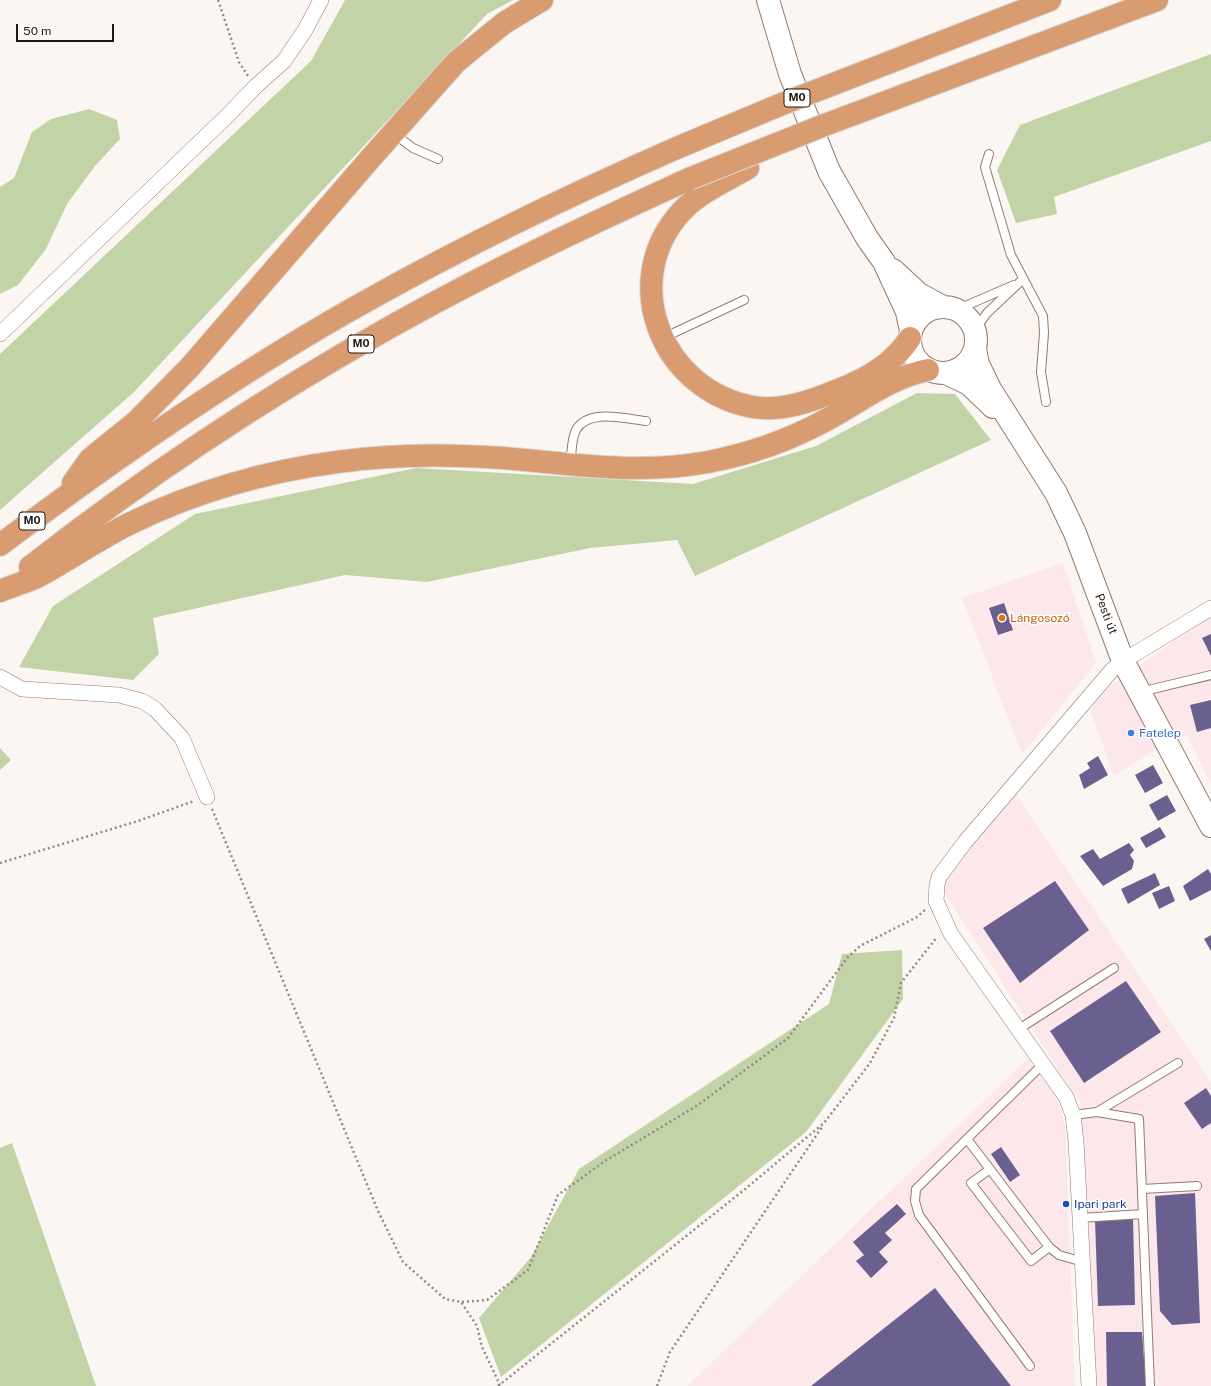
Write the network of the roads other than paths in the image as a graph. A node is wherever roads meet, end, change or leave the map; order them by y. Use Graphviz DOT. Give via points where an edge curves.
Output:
graph roads {
  1 [pos="321,0"];
  2 [pos="542,0"];
  3 [pos="768,0"];
  4 [pos="774,0"];
  5 [pos="1050,0"];
  6 [pos="1156,0"];
  7 [pos="776,26"];
  8 [pos="822,126"];
  9 [pos="393,133"];
  10 [pos="989,154"];
  11 [pos="438,159"];
  12 [pos="884,262"];
  13 [pos="1020,282"];
  14 [pos="744,300"];
  15 [pos="949,309"];
  16 [pos="0,334"];
  17 [pos="911,335"];
  18 [pos="662,339"];
  19 [pos="975,340"];
  20 [pos="937,372"];
  21 [pos="1046,402"];
  22 [pos="646,421"];
  23 [pos="1017,431"];
  24 [pos="570,465"];
  25 [pos="64,497"];
  26 [pos="0,545"];
  27 [pos="0,591"];
  28 [pos="1211,608"];
  29 [pos="1123,661"];
  30 [pos="1211,674"];
  31 [pos="0,677"];
  32 [pos="1139,692"];
  33 [pos="207,797"];
  34 [pos="1197,798"];
  35 [pos="1211,816"];
  36 [pos="1211,826"];
  37 [pos="1114,968"];
  38 [pos="1019,1029"];
  39 [pos="1178,1062"];
  40 [pos="1043,1064"];
  41 [pos="1097,1112"];
  42 [pos="1073,1115"];
  43 [pos="967,1139"];
  44 [pos="990,1169"];
  45 [pos="1197,1186"];
  46 [pos="1142,1189"];
  47 [pos="1143,1214"];
  48 [pos="1080,1218"];
  49 [pos="1049,1248"];
  50 [pos="1082,1262"];
  51 [pos="1030,1366"];
  52 [pos="1089,1386"];
  53 [pos="1150,1386"];
  1 -- 16 [label="street" via="284,61"];
  2 -- 9 [label="highway" via="504,24 456,62"];
  3 -- 7 [label="main road"];
  4 -- 7 [label="main road"];
  5 -- 25 [label="highway, M0, bridge" via="679,147 500,230 368,300 288,347 185,413"];
  6 -- 8 [label="highway, M0"];
  7 -- 12 [label="main road" via="790,74 840,194 866,238"];
  8 -- 18 [label="highway, bridge" via="697,198 682,211 659,247 651,285 652,302"];
  8 -- 27 [label="highway, M0, bridge" via="689,179 510,264 336,358 181,457 68,538"];
  9 -- 11 [label="lane" via="412,148"];
  9 -- 25 [label="highway" via="190,367 137,421 90,459"];
  10 -- 13 [label="lane" via="985,167"];
  12 -- 15 [label="main road" via="919,294"];
  12 -- 17 [label="main road" via="907,312"];
  13 -- 15 [label="lane"];
  13 -- 19 [label="lane" via="987,313"];
  13 -- 21 [label="lane" via="1035,299 1043,316 1041,372"];
  14 -- 18 [label="lane"];
  15 -- 17 [label="main road" via="928,311 921,316"];
  15 -- 19 [label="main road" via="966,317"];
  17 -- 18 [label="highway" via="896,357 848,387 808,402 774,407 754,407 737,403 714,392 682,368"];
  17 -- 20 [label="main road" via="914,356"];
  19 -- 20 [label="main road" via="964,366"];
  19 -- 23 [label="main road" via="983,374"];
  20 -- 23 [label="main road" via="969,384"];
  20 -- 24 [label="highway" via="916,372 892,382 808,430 764,448 734,456 708,462 651,468"];
  22 -- 24 [label="lane" via="597,417 584,422 574,437"];
  23 -- 29 [label="main road, Pesti út" via="1047,476 1075,533"];
  24 -- 27 [label="highway" via="501,458 410,456 336,462 265,476 219,489 130,523 36,577"];
  25 -- 26 [label="highway, M0"];
  28 -- 29 [label="street"];
  29 -- 32 [label="main road, Pesti út"];
  29 -- 38 [label="street" via="1112,670 965,842 939,877 936,901 946,925"];
  30 -- 32 [label="lane"];
  31 -- 33 [label="street" via="22,689 119,695 142,701 155,709 182,738"];
  32 -- 34 [label="main road, Pesti út"];
  34 -- 35 [label="main road, Pesti út"];
  34 -- 36 [label="main road, Pesti út"];
  37 -- 38 [label="lane"];
  38 -- 40 [label="street"];
  39 -- 41 [label="lane"];
  40 -- 42 [label="street" via="1066,1097"];
  40 -- 43 [label="lane"];
  41 -- 42 [label="lane"];
  41 -- 46 [label="lane" via="1139,1119"];
  42 -- 48 [label="street"];
  43 -- 44 [label="lane"];
  43 -- 51 [label="lane" via="916,1188 919,1215"];
  44 -- 49 [label="lane"];
  44 -- 49 [label="lane" via="971,1183 1031,1261"];
  45 -- 46 [label="lane"];
  46 -- 47 [label="lane"];
  47 -- 48 [label="lane"];
  47 -- 53 [label="lane"];
  48 -- 50 [label="street"];
  49 -- 50 [label="lane" via="1059,1255"];
  50 -- 52 [label="street"];
}
